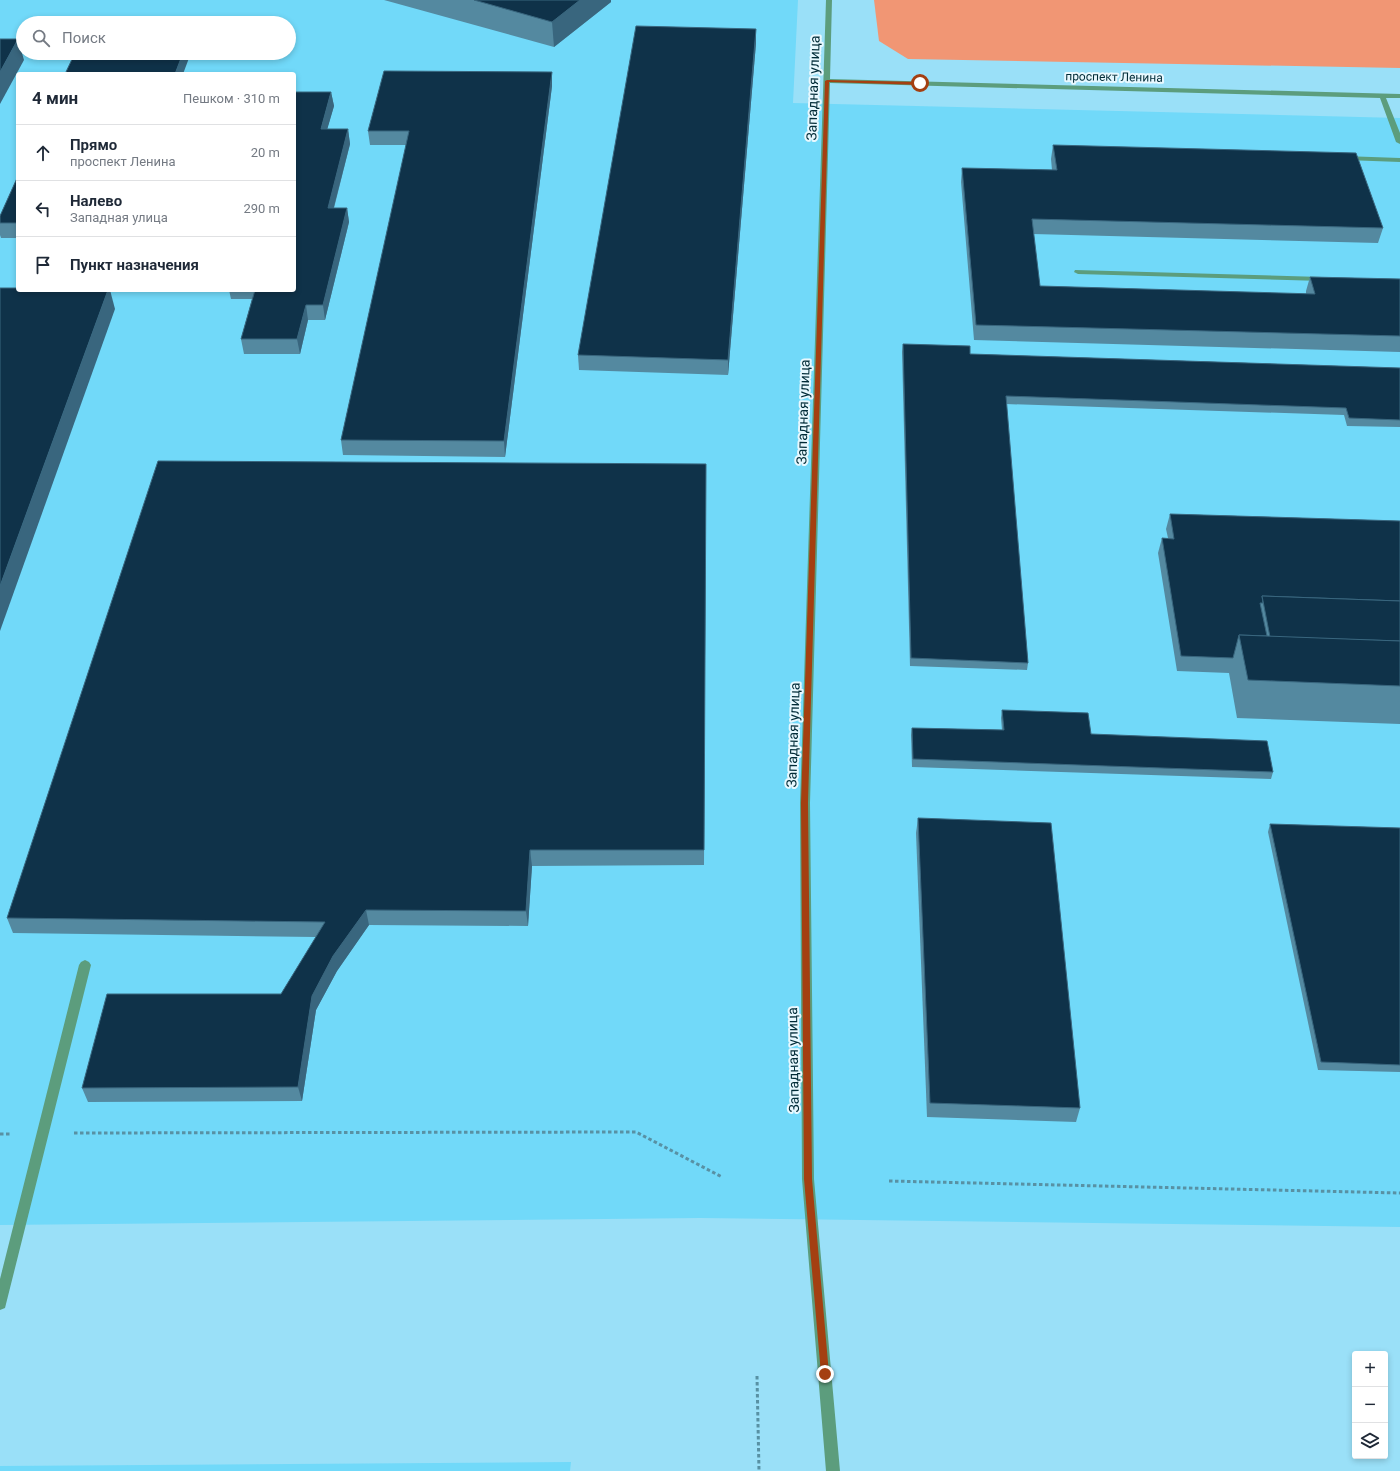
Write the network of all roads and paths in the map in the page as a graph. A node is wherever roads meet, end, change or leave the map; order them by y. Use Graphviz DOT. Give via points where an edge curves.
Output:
graph roads {
  1 [pos="829,0"];
  2 [pos="827,81"];
  3 [pos="1382,95"];
  4 [pos="1400,96"];
  5 [pos="1400,142"];
  6 [pos="1336,158"];
  7 [pos="1400,160"];
  8 [pos="1078,272"];
  9 [pos="1329,279"];
  10 [pos="85,965"];
  11 [pos="43,1133"];
  12 [pos="0,1134"];
  13 [pos="722,1177"];
  14 [pos="888,1181"];
  15 [pos="1400,1192"];
  16 [pos="0,1304"];
  17 [pos="757,1376"];
  18 [pos="759,1471"];
  19 [pos="833,1471"];
  1 -- 2 [label="street, Западная улица"];
  2 -- 3 [label="street, проспект Ленина"];
  2 -- 19 [label="street, Западная улица" via="805,803 808,1179"];
  3 -- 4 [label="street, проспект Ленина"];
  3 -- 5 [label="street"];
  6 -- 7 [label="street"];
  8 -- 9 [label="street"];
  10 -- 11 [label="street"];
  11 -- 12 [label="path"];
  11 -- 13 [label="path" via="636,1132"];
  11 -- 16 [label="street"];
  14 -- 15 [label="path"];
  17 -- 18 [label="path"];
}
